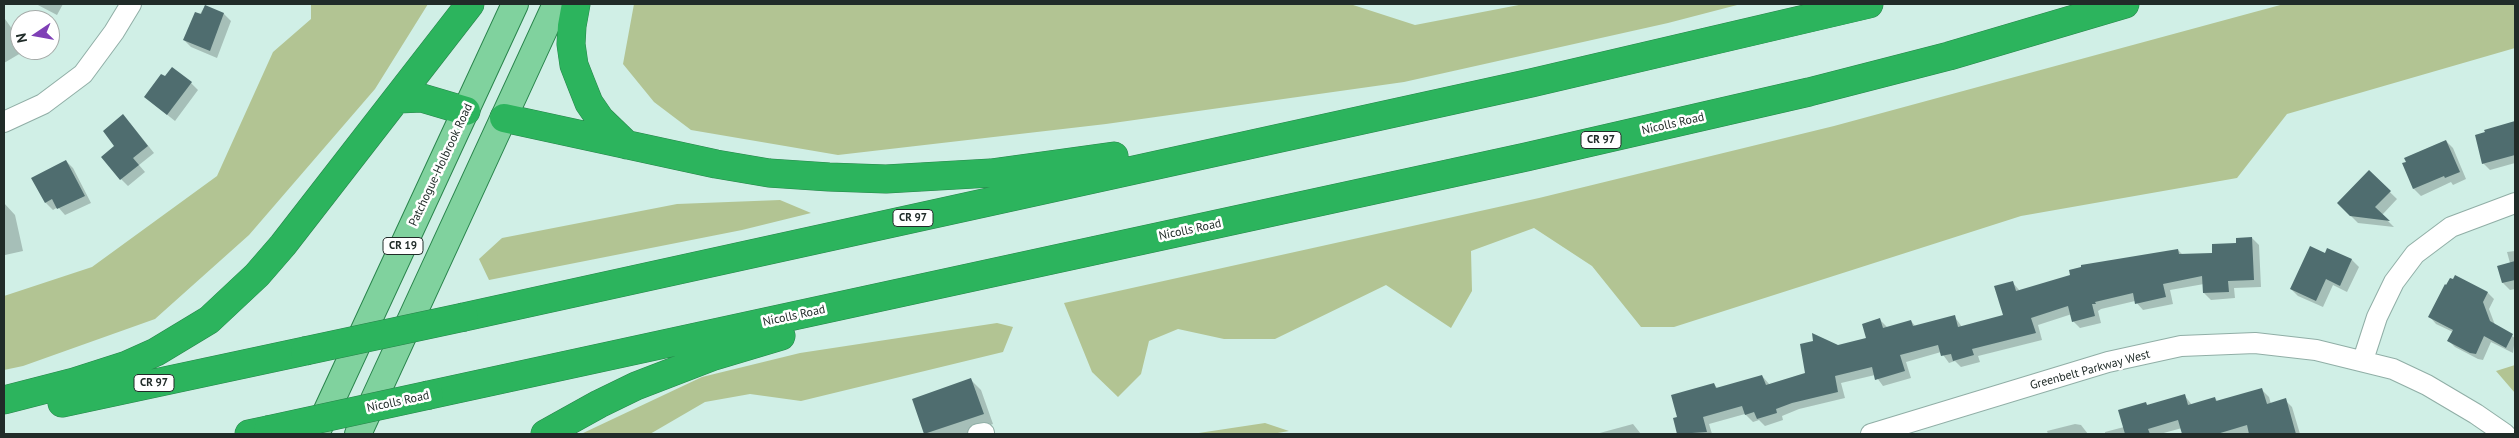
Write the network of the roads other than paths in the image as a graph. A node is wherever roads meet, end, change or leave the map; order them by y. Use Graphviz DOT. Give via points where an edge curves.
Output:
graph roads {
  1 [pos="131,4"];
  2 [pos="470,4"];
  3 [pos="515,4"];
  4 [pos="556,4"];
  5 [pos="576,4"];
  6 [pos="1869,4"];
  7 [pos="2125,4"];
  8 [pos="398,99"];
  9 [pos="466,111"];
  10 [pos="504,118"];
  11 [pos="1362,119"];
  12 [pos="4,122"];
  13 [pos="627,145"];
  14 [pos="2515,203"];
  15 [pos="923,288"];
  16 [pos="2363,360"];
  17 [pos="4,400"];
  18 [pos="4,416"];
  19 [pos="259,432"];
  20 [pos="316,434"];
  21 [pos="358,434"];
  22 [pos="545,434"];
  23 [pos="1871,434"];
  24 [pos="2505,434"];
  1 -- 12 [label="street" via="83,74 43,104"];
  2 -- 8 [label="highway"];
  3 -- 9 [label="main road, Patchogue-Holbrook Road / CR 19"];
  4 -- 10 [label="main road, CR 19"];
  5 -- 13 [label="highway" via="571,44 574,65 589,103 600,119"];
  6 -- 11 [label="highway, CR 97" via="1661,54"];
  7 -- 15 [label="highway, Nicolls Road / CR 97" via="1950,56 1809,92"];
  8 -- 9 [label="highway" via="422,98"];
  8 -- 17 [label="highway" via="257,275 209,320 156,352 127,365"];
  9 -- 10 [label="main road"];
  9 -- 20 [label="main road, Patchogue-Holbrook Road / CR 19"];
  10 -- 13 [label="highway"];
  10 -- 21 [label="main road, CR 19"];
  11 -- 13 [label="highway" via="1248,128 1046,167 886,179 769,173"];
  11 -- 18 [label="highway, CR 97, bridge"];
  14 -- 16 [label="street" via="2451,227 2415,254 2394,282 2377,317"];
  15 -- 19 [label="highway, Nicolls Road / CR 97, bridge"];
  15 -- 22 [label="highway" via="825,325 751,345 673,372 598,404"];
  16 -- 23 [label="street, Greenbelt Parkway West" via="2316,350 2255,343 2181,346 2108,362"];
  16 -- 24 [label="street, Greenbelt Parkway West" via="2393,368 2426,385"];
}
